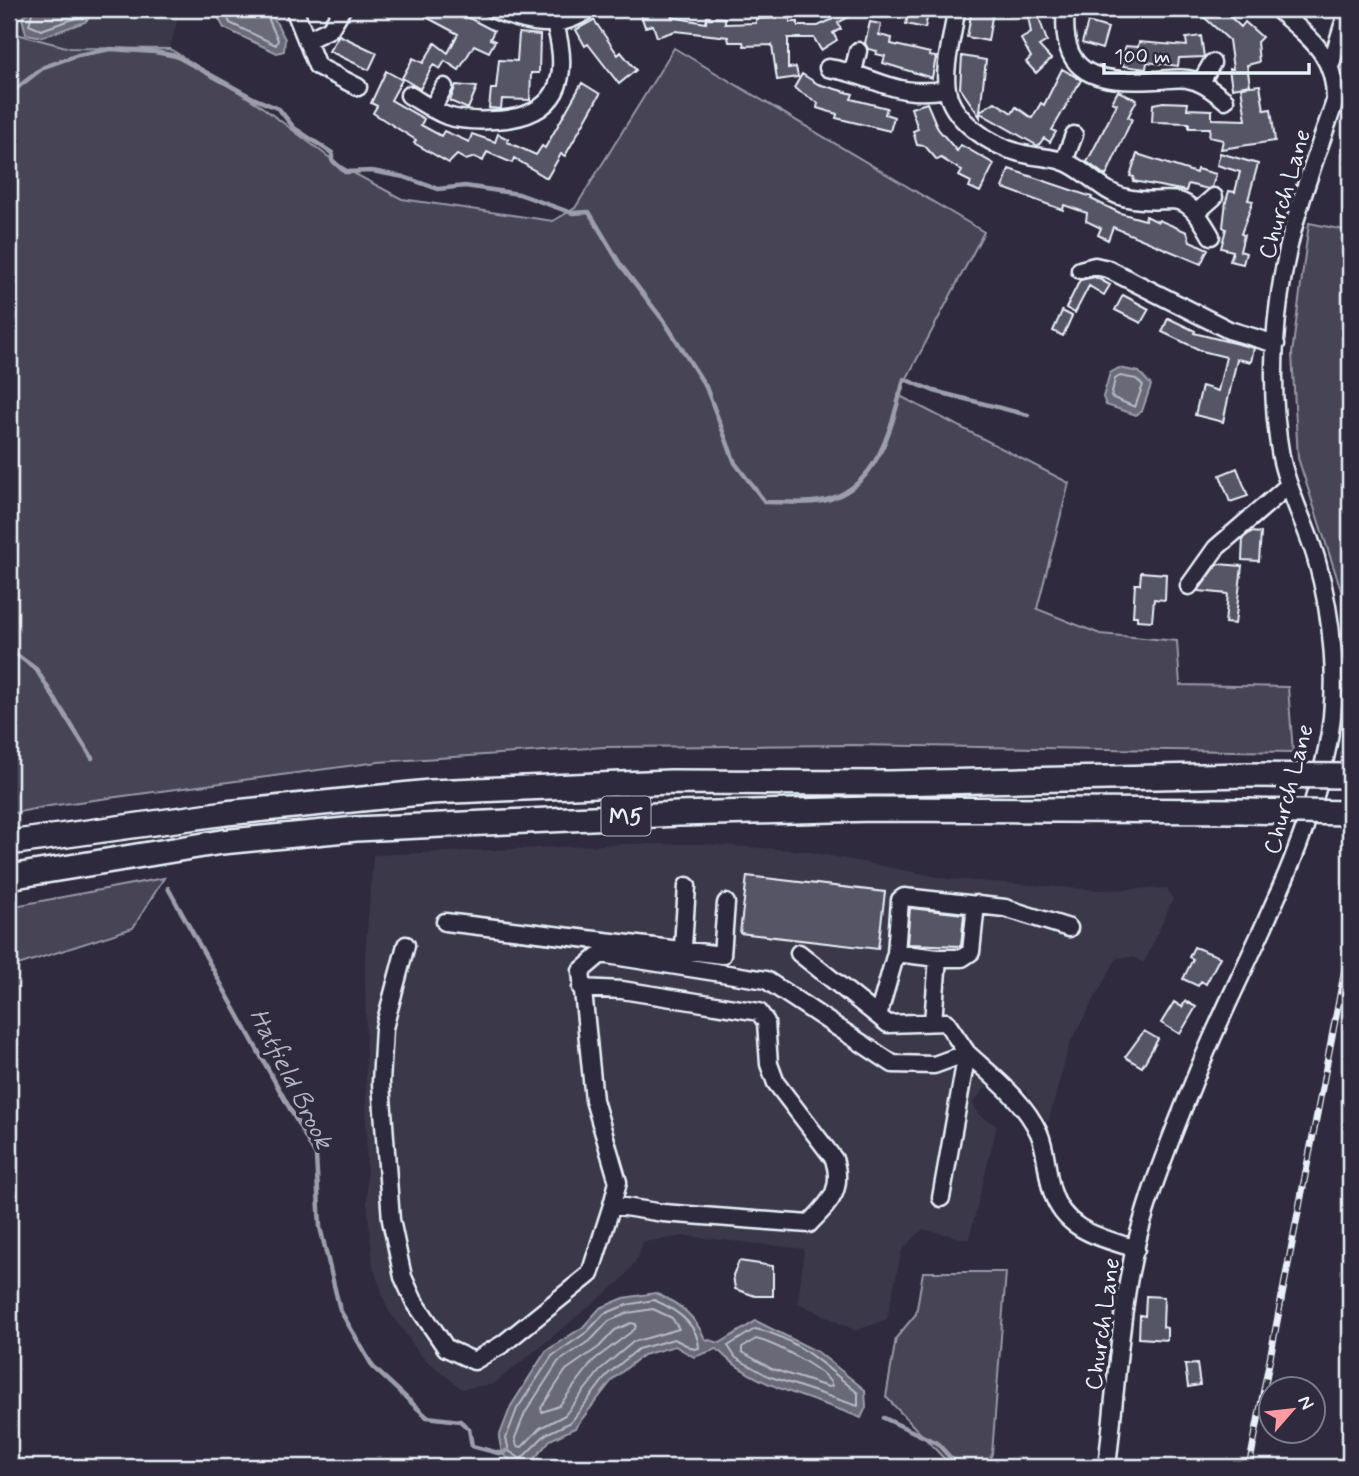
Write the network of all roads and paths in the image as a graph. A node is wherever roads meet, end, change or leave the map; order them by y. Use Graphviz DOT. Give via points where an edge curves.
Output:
graph roads {
  1 [pos="294,9"];
  2 [pos="342,9"];
  3 [pos="492,9"];
  4 [pos="589,9"];
  5 [pos="956,9"];
  6 [pos="1066,9"];
  7 [pos="1278,9"];
  8 [pos="1348,9"];
  9 [pos="555,24"];
  10 [pos="307,40"];
  11 [pos="858,51"];
  12 [pos="1212,63"];
  13 [pos="1331,64"];
  14 [pos="828,68"];
  15 [pos="853,72"];
  16 [pos="1201,82"];
  17 [pos="358,87"];
  18 [pos="443,87"];
  19 [pos="947,89"];
  20 [pos="409,95"];
  21 [pos="1225,100"];
  22 [pos="432,109"];
  23 [pos="1074,135"];
  24 [pos="1064,161"];
  25 [pos="1214,197"];
  26 [pos="1198,212"];
  27 [pos="1211,236"];
  28 [pos="1080,270"];
  29 [pos="1276,344"];
  30 [pos="1289,485"];
  31 [pos="1189,586"];
  32 [pos="1350,776"];
  33 [pos="1350,813"];
  34 [pos="9,843"];
  35 [pos="9,877"];
  36 [pos="687,886"];
  37 [pos="726,903"];
  38 [pos="976,904"];
  39 [pos="445,922"];
  40 [pos="1069,928"];
  41 [pos="405,945"];
  42 [pos="799,953"];
  43 [pos="896,953"];
  44 [pos="682,958"];
  45 [pos="938,958"];
  46 [pos="581,988"];
  47 [pos="878,1016"];
  48 [pos="933,1022"];
  49 [pos="967,1053"];
  50 [pos="941,1198"];
  51 [pos="612,1205"];
  52 [pos="1136,1249"];
  53 [pos="1107,1467"];
  1 -- 10 [label="street"];
  2 -- 10 [label="street" via="330,29"];
  3 -- 9 [label="street" via="527,22"];
  4 -- 9 [label="street"];
  5 -- 19 [label="street"];
  6 -- 16 [label="street" via="1066,48 1077,67 1126,81"];
  7 -- 13 [label="street"];
  8 -- 13 [label="street"];
  9 -- 22 [label="street" via="562,67 558,87 536,113 482,121"];
  10 -- 17 [label="street" via="317,66"];
  11 -- 15 [label="street"];
  12 -- 16 [label="street"];
  13 -- 29 [label="street, Church Lane" via="1335,101 1291,236"];
  14 -- 15 [label="street"];
  15 -- 19 [label="street" via="899,91"];
  16 -- 21 [label="street"];
  18 -- 22 [label="street"];
  19 -- 24 [label="street" via="967,124 986,137 1016,153"];
  20 -- 22 [label="street"];
  23 -- 24 [label="street"];
  24 -- 26 [label="street" via="1097,186 1127,198 1172,199"];
  25 -- 26 [label="street"];
  26 -- 27 [label="street"];
  28 -- 29 [label="street" via="1108,269 1229,330"];
  29 -- 30 [label="street, Church Lane" via="1275,398"];
  30 -- 31 [label="street" via="1216,548"];
  30 -- 52 [label="street, Church Lane" via="1315,556 1331,633 1328,746 1302,841 1200,1064"];
  32 -- 34 [label="highway, M5, bridge" via="670,782 430,792 226,813"];
  33 -- 35 [label="highway, M5, bridge" via="874,809 356,829 222,842"];
  36 -- 44 [label="street"];
  37 -- 44 [label="street" via="722,955"];
  38 -- 40 [label="street"];
  38 -- 43 [label="street" via="902,898"];
  38 -- 45 [label="street" via="971,952 962,958"];
  39 -- 44 [label="street"];
  41 -- 51 [label="street" via="384,1028 381,1083 387,1194 403,1277 446,1348 474,1361 503,1344 590,1274"];
  42 -- 47 [label="street"];
  43 -- 45 [label="street"];
  43 -- 47 [label="street"];
  44 -- 46 [label="street" via="601,954 581,971"];
  44 -- 49 [label="street" via="766,980 893,1064 933,1065"];
  45 -- 48 [label="street"];
  46 -- 51 [label="street" via="594,1100 618,1182"];
  46 -- 51 [label="street" via="759,1012 766,1022 769,1065 776,1083 834,1160 838,1173 833,1199 808,1224"];
  47 -- 48 [label="street" via="888,1024"];
  48 -- 49 [label="street" via="946,1022"];
  49 -- 50 [label="street"];
  49 -- 52 [label="street" via="1030,1116 1040,1135 1052,1192 1076,1229"];
  52 -- 53 [label="street, Church Lane" via="1128,1282"];
}
